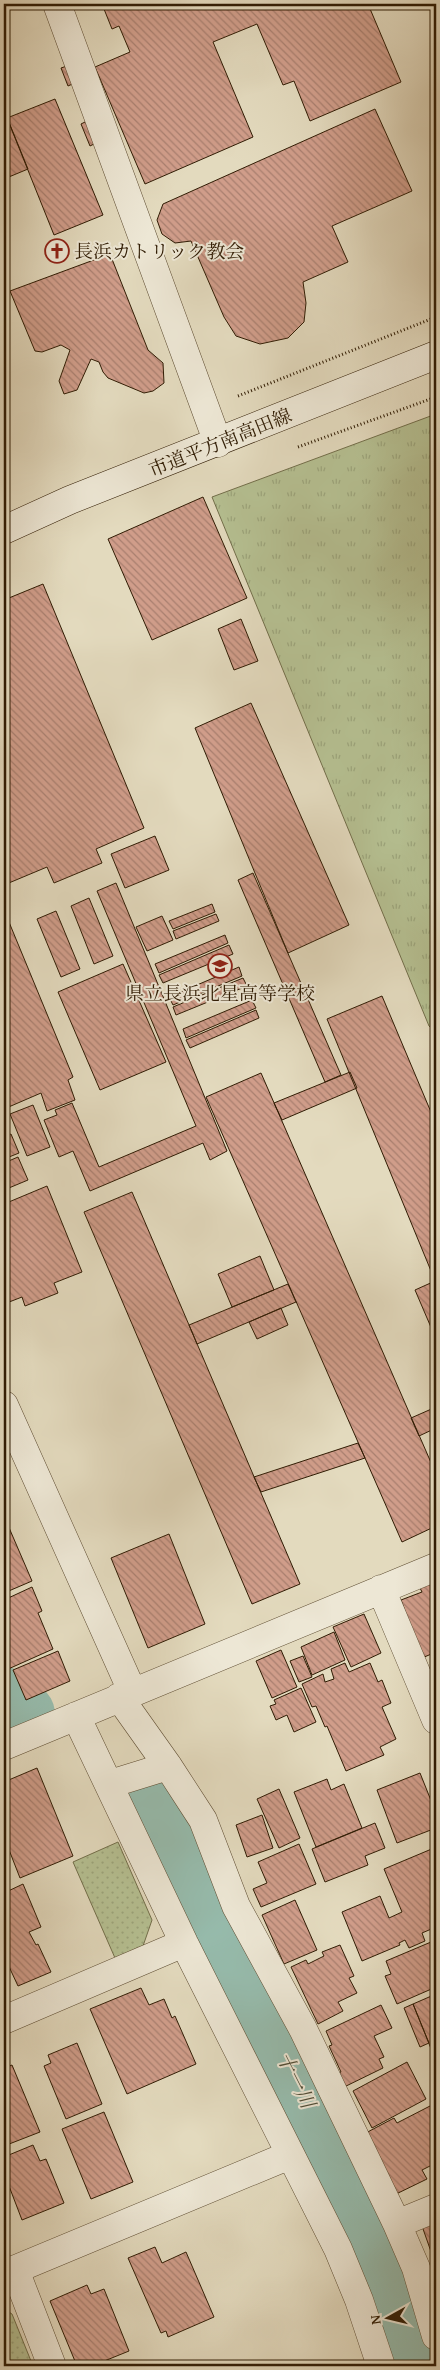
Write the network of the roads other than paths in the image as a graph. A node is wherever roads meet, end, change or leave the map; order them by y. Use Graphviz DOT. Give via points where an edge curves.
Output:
graph roads {
  1 [pos="57,4"];
  2 [pos="436,355"];
  3 [pos="218,443"];
  4 [pos="4,530"];
  5 [pos="4,1405"];
  6 [pos="436,1567"];
  7 [pos="381,1589"];
  8 [pos="119,1697"];
  9 [pos="76,1716"];
  10 [pos="436,1720"];
  11 [pos="4,1746"];
  12 [pos="162,1768"];
  13 [pos="110,1784"];
  14 [pos="184,1943"];
  15 [pos="4,2020"];
  16 [pos="290,2156"];
  17 [pos="436,2208"];
  18 [pos="397,2224"];
  19 [pos="9,2272"];
  20 [pos="436,2336"];
  21 [pos="52,2366"];
  22 [pos="381,2366"];
  1 -- 3 [label="street"];
  2 -- 3 [label="street, 市道平方南高田線"];
  3 -- 4 [label="street, 市道平方南高田線" via="70,500"];
  5 -- 8 [label="street"];
  6 -- 7 [label="street"];
  7 -- 8 [label="street"];
  7 -- 10 [label="street"];
  8 -- 9 [label="street"];
  8 -- 12 [label="street"];
  9 -- 11 [label="street"];
  9 -- 13 [label="street"];
  12 -- 13 [label="street"];
  12 -- 18 [label="street" via="203,1820 236,1906 303,2028"];
  13 -- 14 [label="street"];
  14 -- 15 [label="street"];
  14 -- 16 [label="street"];
  16 -- 19 [label="street"];
  16 -- 22 [label="street" via="338,2249"];
  17 -- 18 [label="street"];
  18 -- 20 [label="street" via="416,2268"];
  19 -- 21 [label="street"];
}
